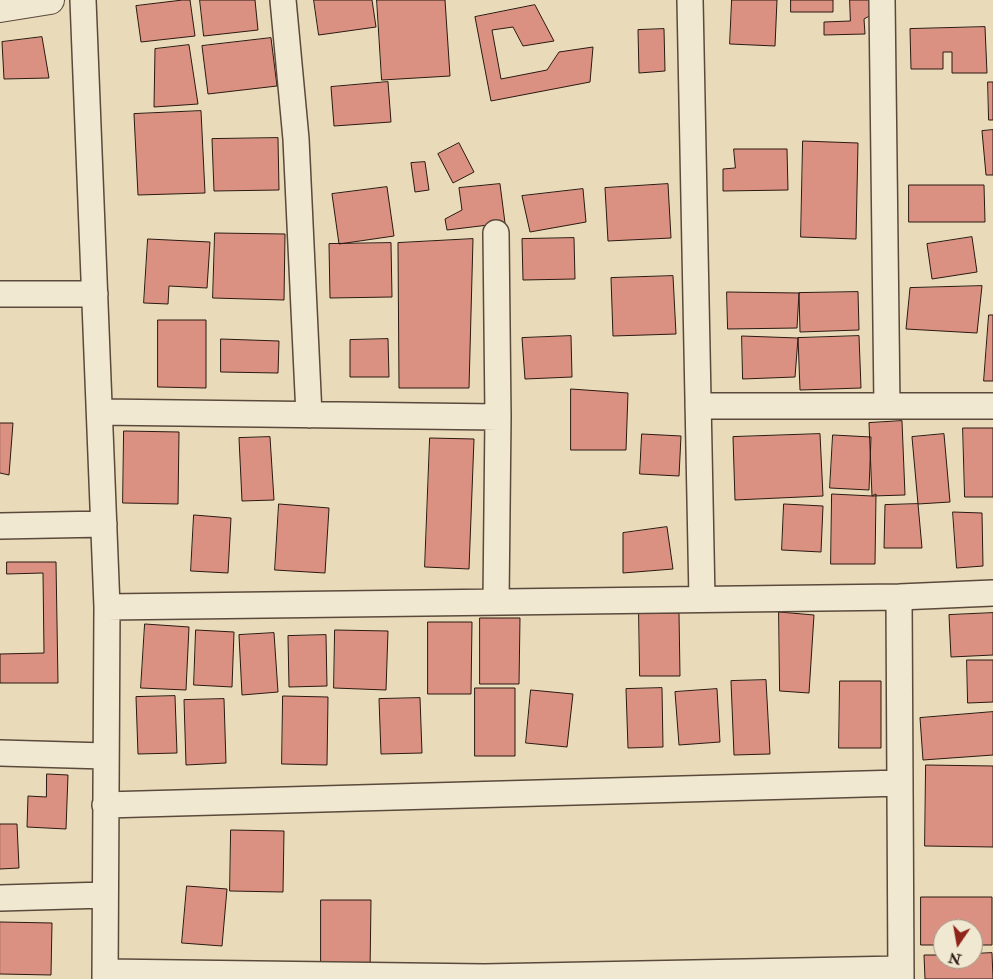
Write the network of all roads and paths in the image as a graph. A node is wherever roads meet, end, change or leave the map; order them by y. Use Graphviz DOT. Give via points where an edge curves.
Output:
graph roads {
  1 [pos="50,0"];
  2 [pos="83,0"];
  3 [pos="282,0"];
  4 [pos="690,0"];
  5 [pos="882,0"];
  6 [pos="0,8"];
  7 [pos="496,232"];
  8 [pos="0,294"];
  9 [pos="95,294"];
  10 [pos="698,406"];
  11 [pos="887,406"];
  12 [pos="993,406"];
  13 [pos="100,412"];
  14 [pos="309,414"];
  15 [pos="498,417"];
  16 [pos="104,524"];
  17 [pos="0,526"];
  18 [pos="993,593"];
  19 [pos="899,596"];
  20 [pos="702,599"];
  21 [pos="496,601"];
  22 [pos="107,607"];
  23 [pos="0,753"];
  24 [pos="106,756"];
  25 [pos="900,783"];
  26 [pos="105,805"];
  27 [pos="105,895"];
  28 [pos="0,898"];
  29 [pos="901,974"];
  30 [pos="105,975"];
  1 -- 6 [label="street"];
  2 -- 9 [label="street"];
  3 -- 14 [label="street" via="296,139"];
  4 -- 10 [label="street"];
  5 -- 11 [label="street"];
  7 -- 15 [label="street"];
  8 -- 9 [label="street"];
  9 -- 13 [label="street"];
  10 -- 11 [label="street"];
  10 -- 20 [label="street"];
  11 -- 12 [label="street"];
  13 -- 14 [label="street"];
  13 -- 16 [label="street"];
  14 -- 15 [label="street"];
  15 -- 21 [label="street"];
  16 -- 17 [label="street"];
  16 -- 22 [label="street"];
  18 -- 19 [label="street"];
  19 -- 20 [label="street"];
  19 -- 25 [label="street"];
  20 -- 21 [label="street"];
  21 -- 22 [label="street"];
  22 -- 24 [label="street"];
  23 -- 24 [label="street"];
  24 -- 26 [label="street"];
  25 -- 26 [label="street"];
  25 -- 29 [label="street"];
  26 -- 27 [label="street"];
  27 -- 28 [label="street"];
  27 -- 30 [label="street"];
  29 -- 30 [label="street"];
}
